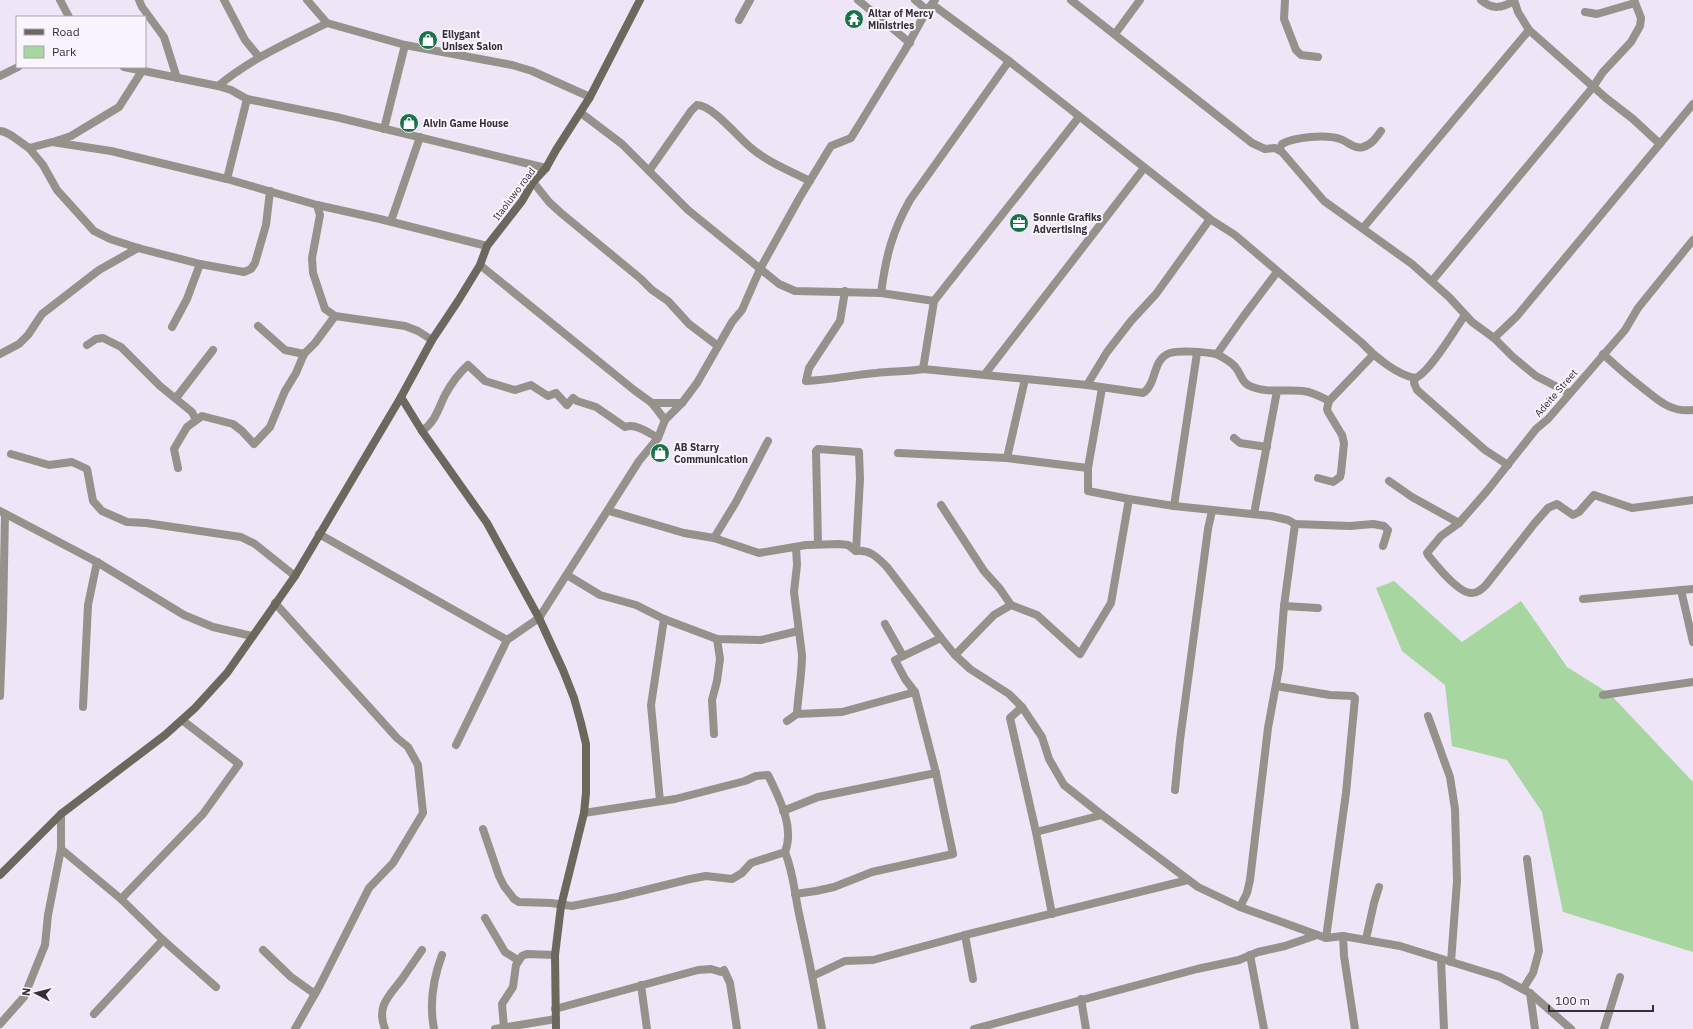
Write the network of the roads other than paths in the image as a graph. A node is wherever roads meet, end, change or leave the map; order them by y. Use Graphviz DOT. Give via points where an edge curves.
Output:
graph roads {
  1 [pos="71,0"];
  2 [pos="139,0"];
  3 [pos="224,0"];
  4 [pos="306,0"];
  5 [pos="640,0"];
  6 [pos="750,0"];
  7 [pos="858,0"];
  8 [pos="915,0"];
  9 [pos="1071,0"];
  10 [pos="1140,0"];
  11 [pos="1285,0"];
  12 [pos="1481,0"];
  13 [pos="1514,0"];
  14 [pos="1635,2"];
  15 [pos="62,3"];
  16 [pos="932,5"];
  17 [pos="1585,12"];
  18 [pos="68,16"];
  19 [pos="739,20"];
  20 [pos="327,23"];
  21 [pos="1529,30"];
  22 [pos="1115,34"];
  23 [pos="910,43"];
  24 [pos="405,44"];
  25 [pos="259,57"];
  26 [pos="1318,57"];
  27 [pos="1009,61"];
  28 [pos="16,68"];
  29 [pos="128,68"];
  30 [pos="142,71"];
  31 [pos="0,76"];
  32 [pos="177,78"];
  33 [pos="218,86"];
  34 [pos="1594,87"];
  35 [pos="590,97"];
  36 [pos="247,99"];
  37 [pos="1693,104"];
  38 [pos="581,113"];
  39 [pos="1079,117"];
  40 [pos="384,129"];
  41 [pos="0,131"];
  42 [pos="1381,131"];
  43 [pos="420,137"];
  44 [pos="52,142"];
  45 [pos="1660,144"];
  46 [pos="29,148"];
  47 [pos="1279,150"];
  48 [pos="546,168"];
  49 [pos="1144,168"];
  50 [pos="649,171"];
  51 [pos="227,179"];
  52 [pos="810,181"];
  53 [pos="533,182"];
  54 [pos="270,191"];
  55 [pos="317,205"];
  56 [pos="1210,219"];
  57 [pos="391,222"];
  58 [pos="1363,228"];
  59 [pos="1693,240"];
  60 [pos="487,246"];
  61 [pos="138,248"];
  62 [pos="200,264"];
  63 [pos="480,265"];
  64 [pos="760,269"];
  65 [pos="1277,272"];
  66 [pos="1432,281"];
  67 [pos="845,291"];
  68 [pos="880,293"];
  69 [pos="934,301"];
  70 [pos="1465,315"];
  71 [pos="335,316"];
  72 [pos="258,326"];
  73 [pos="172,327"];
  74 [pos="1494,338"];
  75 [pos="432,340"];
  76 [pos="87,345"];
  77 [pos="718,346"];
  78 [pos="213,350"];
  79 [pos="1197,353"];
  80 [pos="0,354"];
  81 [pos="304,354"];
  82 [pos="1217,354"];
  83 [pos="1603,354"];
  84 [pos="1373,355"];
  85 [pos="923,369"];
  86 [pos="985,374"];
  87 [pos="1415,378"];
  88 [pos="1024,379"];
  89 [pos="1087,385"];
  90 [pos="1102,388"];
  91 [pos="1277,391"];
  92 [pos="1569,393"];
  93 [pos="400,397"];
  94 [pos="176,398"];
  95 [pos="1328,401"];
  96 [pos="652,403"];
  97 [pos="682,403"];
  98 [pos="1693,410"];
  99 [pos="196,420"];
  100 [pos="665,420"];
  101 [pos="422,431"];
  102 [pos="658,438"];
  103 [pos="1234,438"];
  104 [pos="768,441"];
  105 [pos="1267,447"];
  106 [pos="898,453"];
  107 [pos="11,454"];
  108 [pos="1007,458"];
  109 [pos="1508,465"];
  110 [pos="178,468"];
  111 [pos="1088,468"];
  112 [pos="1318,478"];
  113 [pos="1389,481"];
  114 [pos="1128,499"];
  115 [pos="1693,500"];
  116 [pos="941,505"];
  117 [pos="1174,506"];
  118 [pos="609,510"];
  119 [pos="1212,511"];
  120 [pos="2,512"];
  121 [pos="1254,514"];
  122 [pos="1459,523"];
  123 [pos="1295,524"];
  124 [pos="320,534"];
  125 [pos="714,538"];
  126 [pos="818,544"];
  127 [pos="1383,546"];
  128 [pos="796,547"];
  129 [pos="856,551"];
  130 [pos="97,562"];
  131 [pos="567,575"];
  132 [pos="295,576"];
  133 [pos="1693,589"];
  134 [pos="1681,590"];
  135 [pos="1583,599"];
  136 [pos="275,603"];
  137 [pos="1011,605"];
  138 [pos="1284,606"];
  139 [pos="1318,608"];
  140 [pos="539,618"];
  141 [pos="664,619"];
  142 [pos="885,624"];
  143 [pos="798,631"];
  144 [pos="252,636"];
  145 [pos="941,638"];
  146 [pos="718,639"];
  147 [pos="507,640"];
  148 [pos="1693,642"];
  149 [pos="955,654"];
  150 [pos="903,656"];
  151 [pos="1693,682"];
  152 [pos="1276,686"];
  153 [pos="915,692"];
  154 [pos="1603,695"];
  155 [pos="0,696"];
  156 [pos="83,707"];
  157 [pos="1022,707"];
  158 [pos="797,714"];
  159 [pos="1428,716"];
  160 [pos="182,720"];
  161 [pos="787,721"];
  162 [pos="714,734"];
  163 [pos="456,745"];
  164 [pos="936,773"];
  165 [pos="1175,790"];
  166 [pos="660,801"];
  167 [pos="783,811"];
  168 [pos="584,813"];
  169 [pos="60,814"];
  170 [pos="1102,815"];
  171 [pos="483,829"];
  172 [pos="1036,832"];
  173 [pos="61,849"];
  174 [pos="785,852"];
  175 [pos="1527,859"];
  176 [pos="0,875"];
  177 [pos="1188,880"];
  178 [pos="1379,886"];
  179 [pos="795,894"];
  180 [pos="121,899"];
  181 [pos="561,906"];
  182 [pos="1240,907"];
  183 [pos="1052,914"];
  184 [pos="485,918"];
  185 [pos="964,935"];
  186 [pos="1317,935"];
  187 [pos="1343,936"];
  188 [pos="1326,938"];
  189 [pos="1366,939"];
  190 [pos="163,940"];
  191 [pos="263,950"];
  192 [pos="422,950"];
  193 [pos="442,955"];
  194 [pos="555,955"];
  195 [pos="1250,955"];
  196 [pos="1441,959"];
  197 [pos="518,960"];
  198 [pos="1451,962"];
  199 [pos="813,976"];
  200 [pos="1620,977"];
  201 [pos="973,979"];
  202 [pos="641,985"];
  203 [pos="216,987"];
  204 [pos="1527,991"];
  205 [pos="315,994"];
  206 [pos="1081,999"];
  207 [pos="555,1009"];
  208 [pos="94,1014"];
  209 [pos="556,1019"];
  210 [pos="0,1024"];
  211 [pos="998,1026"];
  212 [pos="504,1028"];
  213 [pos="295,1029"];
  214 [pos="385,1029"];
  215 [pos="434,1029"];
  216 [pos="496,1029"];
  217 [pos="556,1029"];
  218 [pos="647,1029"];
  219 [pos="737,1029"];
  220 [pos="822,1029"];
  221 [pos="974,1029"];
  222 [pos="1086,1029"];
  223 [pos="1264,1029"];
  224 [pos="1355,1029"];
  225 [pos="1444,1029"];
  226 [pos="1535,1029"];
  227 [pos="1571,1029"];
  228 [pos="1604,1029"];
  1 -- 15 [label="street"];
  2 -- 32 [label="street" via="164,37"];
  3 -- 25 [label="street" via="245,40"];
  4 -- 20 [label="street"];
  5 -- 35 [label="street, Itaoluwo road"];
  6 -- 19 [label="street"];
  7 -- 23 [label="street"];
  8 -- 16 [label="street"];
  9 -- 22 [label="street"];
  10 -- 22 [label="street"];
  11 -- 26 [label="street" via="1284,19 1296,50 1301,55"];
  12 -- 13 [label="street" via="1497,8"];
  13 -- 21 [label="street"];
  14 -- 17 [label="street" via="1597,14"];
  14 -- 34 [label="street" via="1641,18 1640,26 1631,42 1603,72"];
  15 -- 18 [label="street"];
  16 -- 23 [label="street"];
  16 -- 27 [label="street"];
  20 -- 24 [label="street"];
  20 -- 25 [label="street"];
  21 -- 34 [label="street"];
  21 -- 58 [label="street"];
  22 -- 47 [label="street" via="1252,143 1265,149"];
  23 -- 52 [label="street" via="851,138 831,146"];
  24 -- 35 [label="street" via="512,65 532,71"];
  24 -- 40 [label="street"];
  25 -- 33 [label="street" via="234,72"];
  27 -- 39 [label="street"];
  27 -- 68 [label="street" via="910,200 898,221 885,260"];
  28 -- 31 [label="street"];
  29 -- 30 [label="street"];
  30 -- 32 [label="street"];
  30 -- 44 [label="street" via="118,107 71,136"];
  32 -- 33 [label="street"];
  33 -- 36 [label="street" via="232,90"];
  34 -- 45 [label="street"];
  34 -- 66 [label="street"];
  35 -- 38 [label="street, Itaoluwo road"];
  36 -- 40 [label="street"];
  36 -- 51 [label="street"];
  37 -- 45 [label="street"];
  38 -- 48 [label="street, Itaoluwo road"];
  38 -- 50 [label="street" via="622,144"];
  39 -- 49 [label="street"];
  39 -- 69 [label="street"];
  40 -- 43 [label="street"];
  41 -- 46 [label="street" via="8,133"];
  42 -- 47 [label="street" via="1371,143 1363,147 1356,147 1334,138 1295,138 1282,144"];
  43 -- 48 [label="street"];
  43 -- 57 [label="street"];
  44 -- 46 [label="street"];
  44 -- 51 [label="street" via="111,152"];
  45 -- 74 [label="street" via="1517,316"];
  46 -- 61 [label="street" via="43,165 57,190 94,231 110,240"];
  47 -- 58 [label="street" via="1324,201"];
  48 -- 53 [label="street, Itaoluwo road"];
  49 -- 56 [label="street"];
  49 -- 86 [label="street"];
  50 -- 52 [label="street" via="691,111 697,105 702,105 758,153"];
  50 -- 64 [label="street" via="688,210"];
  51 -- 54 [label="street"];
  52 -- 64 [label="street"];
  53 -- 60 [label="street, Itaoluwo road"];
  53 -- 77 [label="street" via="561,213 652,290 668,300 689,324"];
  54 -- 55 [label="street"];
  54 -- 62 [label="street" via="266,225 251,269 244,272"];
  55 -- 57 [label="street"];
  55 -- 71 [label="street" via="320,215 312,258 313,273 326,309"];
  56 -- 65 [label="street" via="1235,235"];
  56 -- 89 [label="street" via="1156,294 1107,352"];
  57 -- 60 [label="street"];
  58 -- 66 [label="street"];
  59 -- 83 [label="street, Adeite Street" via="1638,308 1625,330"];
  60 -- 63 [label="street, Itaoluwo road"];
  61 -- 62 [label="street"];
  61 -- 80 [label="street" via="99,270 42,314 19,344"];
  62 -- 73 [label="street" via="187,299"];
  63 -- 75 [label="street, Itaoluwo road"];
  63 -- 96 [label="street"];
  64 -- 67 [label="street" via="779,284 795,291"];
  64 -- 77 [label="street" via="742,310"];
  65 -- 82 [label="street"];
  65 -- 84 [label="street"];
  66 -- 70 [label="street" via="1461,308"];
  67 -- 68 [label="street"];
  67 -- 85 [label="street" via="840,321 809,368 806,381"];
  68 -- 69 [label="street"];
  69 -- 85 [label="street"];
  70 -- 74 [label="street"];
  70 -- 87 [label="street" via="1425,372"];
  71 -- 75 [label="street" via="405,326"];
  71 -- 81 [label="street"];
  72 -- 81 [label="street" via="285,350"];
  74 -- 92 [label="street" via="1504,350 1536,376"];
  75 -- 93 [label="street, Itaoluwo road"];
  76 -- 94 [label="street" via="96,339 104,338 117,344"];
  77 -- 97 [label="street" via="697,383"];
  78 -- 94 [label="street"];
  79 -- 82 [label="street"];
  79 -- 90 [label="street" via="1184,351 1164,357 1143,393"];
  79 -- 117 [label="street"];
  81 -- 99 [label="street" via="270,427 254,444 234,424 202,416"];
  82 -- 91 [label="street" via="1236,368 1248,385"];
  83 -- 92 [label="street, Adeite Street"];
  83 -- 98 [label="street" via="1624,374 1666,406 1679,410"];
  84 -- 87 [label="street" via="1402,374"];
  84 -- 95 [label="street"];
  85 -- 86 [label="street"];
  86 -- 88 [label="street"];
  87 -- 109 [label="street" via="1417,390 1485,450"];
  88 -- 89 [label="street"];
  88 -- 108 [label="street"];
  89 -- 90 [label="street"];
  90 -- 111 [label="street"];
  91 -- 95 [label="street" via="1304,391"];
  91 -- 105 [label="street"];
  92 -- 109 [label="street, Adeite Street"];
  93 -- 101 [label="street"];
  93 -- 124 [label="street, Itaoluwo road"];
  94 -- 99 [label="street" via="192,412"];
  95 -- 112 [label="street" via="1328,412 1344,440 1343,461 1340,476 1334,482"];
  96 -- 97 [label="street"];
  96 -- 100 [label="street"];
  97 -- 100 [label="street"];
  99 -- 110 [label="street" via="187,427 174,449"];
  100 -- 102 [label="street"];
  101 -- 102 [label="street" via="435,419 446,394 468,365 485,380 513,389 532,385 548,396 556,393 567,405 573,398 596,407 624,427 634,426"];
  101 -- 140 [label="street" via="487,523"];
  102 -- 118 [label="street"];
  103 -- 105 [label="street" via="1240,443"];
  104 -- 125 [label="street"];
  105 -- 121 [label="street"];
  106 -- 108 [label="street"];
  107 -- 132 [label="street" via="49,465 72,462 88,469 94,501 102,510 127,522 241,537 255,544"];
  108 -- 111 [label="street"];
  109 -- 122 [label="street, Adeite Street"];
  111 -- 114 [label="street" via="1088,491"];
  113 -- 122 [label="street"];
  114 -- 117 [label="street"];
  114 -- 137 [label="street" via="1110,603 1080,654 1037,615"];
  115 -- 122 [label="street, Adeite Street" via="1632,508 1594,495 1573,516 1557,504 1548,508 1534,524 1486,586 1478,592 1471,593 1462,590 1427,553 1441,536"];
  116 -- 137 [label="street" via="984,571"];
  117 -- 119 [label="street"];
  118 -- 125 [label="street" via="684,533"];
  118 -- 131 [label="street"];
  119 -- 121 [label="street"];
  119 -- 165 [label="street" via="1189,669"];
  120 -- 130 [label="street"];
  120 -- 155 [label="street" via="3,618"];
  121 -- 123 [label="street" via="1284,519"];
  123 -- 127 [label="street" via="1377,524 1388,530"];
  123 -- 138 [label="street"];
  124 -- 132 [label="street, Itaoluwo road"];
  124 -- 147 [label="street"];
  125 -- 128 [label="street" via="759,553"];
  126 -- 128 [label="street"];
  126 -- 129 [label="street" via="848,545"];
  126 -- 129 [label="street" via="816,451 818,449 859,452"];
  128 -- 143 [label="street" via="794,592"];
  129 -- 145 [label="street" via="865,550 880,560"];
  130 -- 144 [label="street" via="184,614 213,627"];
  130 -- 156 [label="street" via="88,605"];
  131 -- 140 [label="street"];
  131 -- 141 [label="street" via="600,595 636,605"];
  132 -- 136 [label="street, Itaoluwo road"];
  133 -- 134 [label="street"];
  134 -- 135 [label="street"];
  134 -- 148 [label="street"];
  136 -- 144 [label="street, Itaoluwo road"];
  136 -- 205 [label="street" via="408,747 418,765 424,809 421,820 393,863 368,888"];
  137 -- 149 [label="street" via="994,615"];
  138 -- 139 [label="street"];
  138 -- 152 [label="street"];
  140 -- 147 [label="street"];
  140 -- 168 [label="street" via="564,670 586,744"];
  141 -- 146 [label="street"];
  141 -- 166 [label="street" via="651,705"];
  142 -- 150 [label="street"];
  143 -- 146 [label="street" via="761,640"];
  143 -- 158 [label="street" via="802,655"];
  144 -- 160 [label="street, Itaoluwo road" via="227,673"];
  145 -- 149 [label="street"];
  145 -- 150 [label="street"];
  146 -- 162 [label="street" via="720,659 712,700"];
  147 -- 163 [label="street"];
  149 -- 157 [label="street" via="970,669 1009,694"];
  150 -- 153 [label="street" via="895,660 904,679"];
  151 -- 154 [label="street"];
  152 -- 182 [label="street" via="1268,728 1248,886"];
  152 -- 188 [label="street" via="1355,698 1346,793"];
  153 -- 158 [label="street" via="842,712"];
  153 -- 164 [label="street"];
  157 -- 170 [label="street" via="1042,737 1049,759 1064,785"];
  157 -- 172 [label="street" via="1010,718"];
  158 -- 161 [label="street"];
  159 -- 198 [label="street" via="1450,777 1456,809 1457,881"];
  160 -- 169 [label="street, Itaoluwo road"];
  160 -- 180 [label="street" via="239,764 204,814"];
  164 -- 167 [label="street" via="818,797"];
  164 -- 179 [label="street" via="953,854 872,872 834,887"];
  166 -- 167 [label="street" via="768,775"];
  166 -- 168 [label="street"];
  167 -- 174 [label="street" via="789,836"];
  168 -- 181 [label="street"];
  169 -- 173 [label="street"];
  169 -- 176 [label="street, Itaoluwo road"];
  170 -- 172 [label="street"];
  170 -- 177 [label="street"];
  171 -- 181 [label="street" via="499,876 514,899 519,902 551,903"];
  172 -- 183 [label="street"];
  173 -- 180 [label="street"];
  173 -- 210 [label="street" via="45,945 24,996"];
  174 -- 179 [label="street" via="792,868"];
  174 -- 181 [label="street" via="751,863 732,879 706,876 581,906"];
  175 -- 204 [label="street" via="1538,951"];
  177 -- 182 [label="street"];
  177 -- 183 [label="street"];
  178 -- 189 [label="street"];
  179 -- 199 [label="street"];
  180 -- 190 [label="street"];
  181 -- 194 [label="street"];
  182 -- 186 [label="street"];
  183 -- 185 [label="street"];
  184 -- 197 [label="street" via="505,952"];
  185 -- 199 [label="street" via="873,960 845,961"];
  185 -- 201 [label="street"];
  186 -- 188 [label="street"];
  186 -- 195 [label="street"];
  187 -- 188 [label="street"];
  187 -- 189 [label="street"];
  187 -- 224 [label="street"];
  189 -- 196 [label="street"];
  190 -- 203 [label="street"];
  190 -- 208 [label="street"];
  191 -- 205 [label="street" via="291,977"];
  192 -- 214 [label="street" via="388,995 382,1017"];
  193 -- 215 [label="street" via="433,983"];
  194 -- 197 [label="street" via="526,954"];
  194 -- 207 [label="street"];
  195 -- 206 [label="street" via="1239,960"];
  195 -- 223 [label="street"];
  196 -- 198 [label="street"];
  196 -- 225 [label="street"];
  197 -- 212 [label="street" via="513,987 502,1004"];
  198 -- 204 [label="street" via="1500,977"];
  199 -- 220 [label="street"];
  200 -- 228 [label="street"];
  202 -- 207 [label="street"];
  202 -- 218 [label="street"];
  202 -- 219 [label="street" via="706,968 722,972 724,970 730,983"];
  204 -- 226 [label="street"];
  204 -- 227 [label="street"];
  205 -- 213 [label="street"];
  206 -- 211 [label="street"];
  206 -- 222 [label="street"];
  207 -- 209 [label="street"];
  209 -- 212 [label="street"];
  209 -- 217 [label="street"];
  211 -- 221 [label="street"];
  212 -- 216 [label="street"];
}
